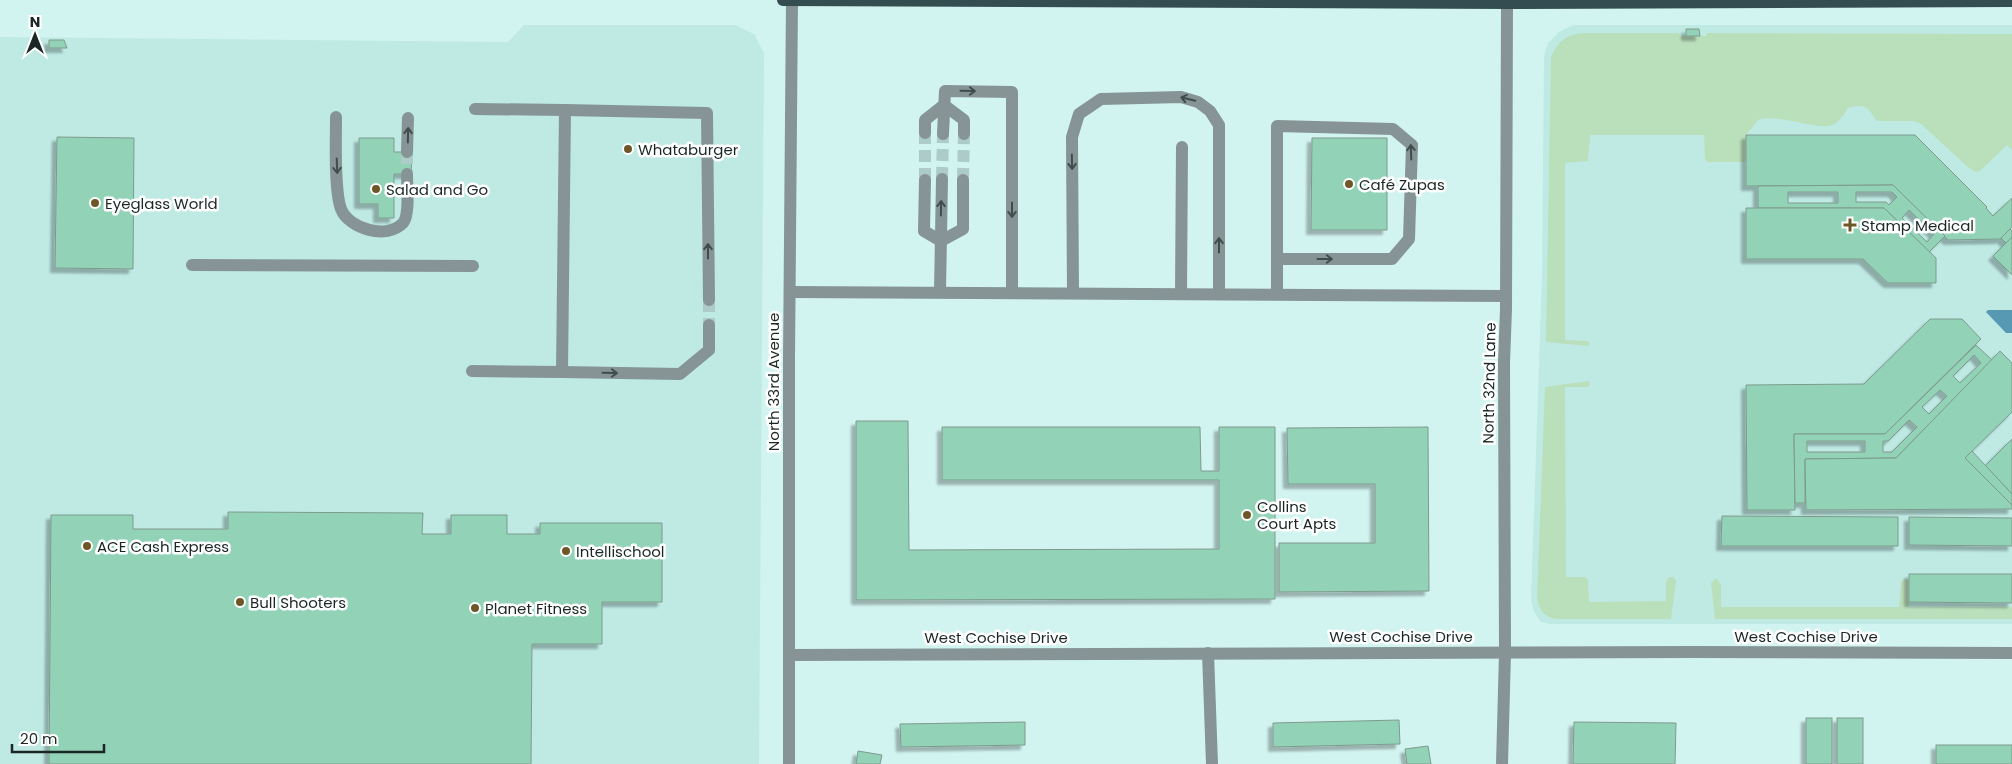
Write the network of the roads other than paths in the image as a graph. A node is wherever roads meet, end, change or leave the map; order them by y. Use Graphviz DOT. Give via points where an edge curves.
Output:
graph roads {
  1 [pos="783,0"];
  2 [pos="792,0"];
  3 [pos="1507,1"];
  4 [pos="2011,1"];
  5 [pos="944,105"];
  6 [pos="475,109"];
  7 [pos="565,110"];
  8 [pos="336,118"];
  9 [pos="408,118"];
  10 [pos="925,133"];
  11 [pos="943,134"];
  12 [pos="964,134"];
  13 [pos="1182,147"];
  14 [pos="408,152"];
  15 [pos="408,174"];
  16 [pos="942,179"];
  17 [pos="924,180"];
  18 [pos="963,180"];
  19 [pos="941,241"];
  20 [pos="1277,259"];
  21 [pos="192,265"];
  22 [pos="473,266"];
  23 [pos="790,292"];
  24 [pos="940,292"];
  25 [pos="1012,293"];
  26 [pos="1073,293"];
  27 [pos="1181,294"];
  28 [pos="1219,294"];
  29 [pos="1277,294"];
  30 [pos="1506,296"];
  31 [pos="709,300"];
  32 [pos="709,325"];
  33 [pos="472,371"];
  34 [pos="562,372"];
  35 [pos="1208,653"];
  36 [pos="1505,653"];
  37 [pos="790,654"];
  38 [pos="2012,654"];
  39 [pos="789,764"];
  40 [pos="1212,764"];
  41 [pos="1502,764"];
  1 -- 2 [label="main road"];
  2 -- 3 [label="main road"];
  2 -- 23 [label="street, North 33rd Avenue"];
  3 -- 4 [label="main road"];
  3 -- 30 [label="street, North 32nd Lane"];
  5 -- 10 [label="street" via="925,120"];
  5 -- 11 [label="street"];
  5 -- 12 [label="street" via="964,120"];
  5 -- 25 [label="street, one-way" via="945,91 1012,92"];
  6 -- 7 [label="street"];
  31 -- 7 [label="street, one-way" via="708,113"];
  7 -- 34 [label="street"];
  8 -- 15 [label="street, one-way" via="341,210 357,226 382,231 392,230 404,222"];
  14 -- 9 [label="street, one-way"];
  13 -- 27 [label="street"];
  19 -- 16 [label="street, one-way"];
  17 -- 19 [label="street" via="924,231"];
  18 -- 19 [label="street" via="963,229"];
  19 -- 24 [label="street"];
  20 -- 20 [label="street, one-way" via="1392,259 1409,239 1412,144 1393,129 1278,126"];
  20 -- 29 [label="street"];
  21 -- 22 [label="street"];
  23 -- 24 [label="street"];
  23 -- 37 [label="street, North 33rd Avenue"];
  24 -- 25 [label="street"];
  25 -- 26 [label="street"];
  26 -- 27 [label="street"];
  28 -- 26 [label="street, one-way" via="1218,125 1210,111 1198,102 1181,97 1101,99 1079,114 1072,137"];
  27 -- 28 [label="street"];
  28 -- 29 [label="street"];
  29 -- 30 [label="street"];
  30 -- 36 [label="street, North 32nd Lane"];
  34 -- 32 [label="street, one-way" via="680,374 709,350"];
  33 -- 34 [label="street"];
  35 -- 36 [label="street, West Cochise Drive"];
  35 -- 37 [label="street, West Cochise Drive"];
  35 -- 40 [label="street"];
  36 -- 38 [label="street, West Cochise Drive"];
  36 -- 41 [label="street, North 32nd Lane"];
  37 -- 39 [label="street, North 33rd Avenue"];
}
